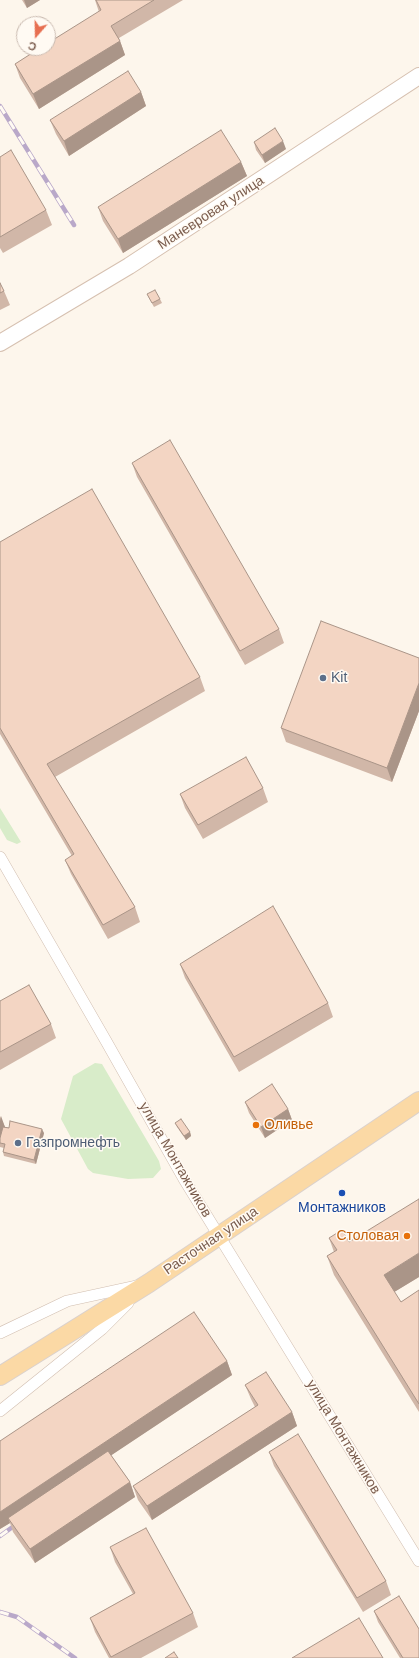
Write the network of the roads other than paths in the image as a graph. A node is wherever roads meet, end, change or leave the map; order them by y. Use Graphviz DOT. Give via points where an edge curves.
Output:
graph roads {
  1 [pos="419,76"];
  2 [pos="0,344"];
  3 [pos="0,857"];
  4 [pos="419,1101"];
  5 [pos="220,1236"];
  6 [pos="149,1283"];
  7 [pos="0,1333"];
  8 [pos="0,1376"];
  9 [pos="0,1411"];
  10 [pos="419,1561"];
  1 -- 2 [label="main road, Маневровая улица" via="129,266"];
  3 -- 5 [label="street, улица Монтажников" via="184,1179"];
  4 -- 5 [label="main road, Расточная улица"];
  5 -- 6 [label="main road, Расточная улица"];
  5 -- 10 [label="street, улица Монтажников"];
  6 -- 7 [label="street" via="67,1301"];
  6 -- 8 [label="main road, Расточная улица"];
  6 -- 9 [label="street" via="102,1329"];
}
